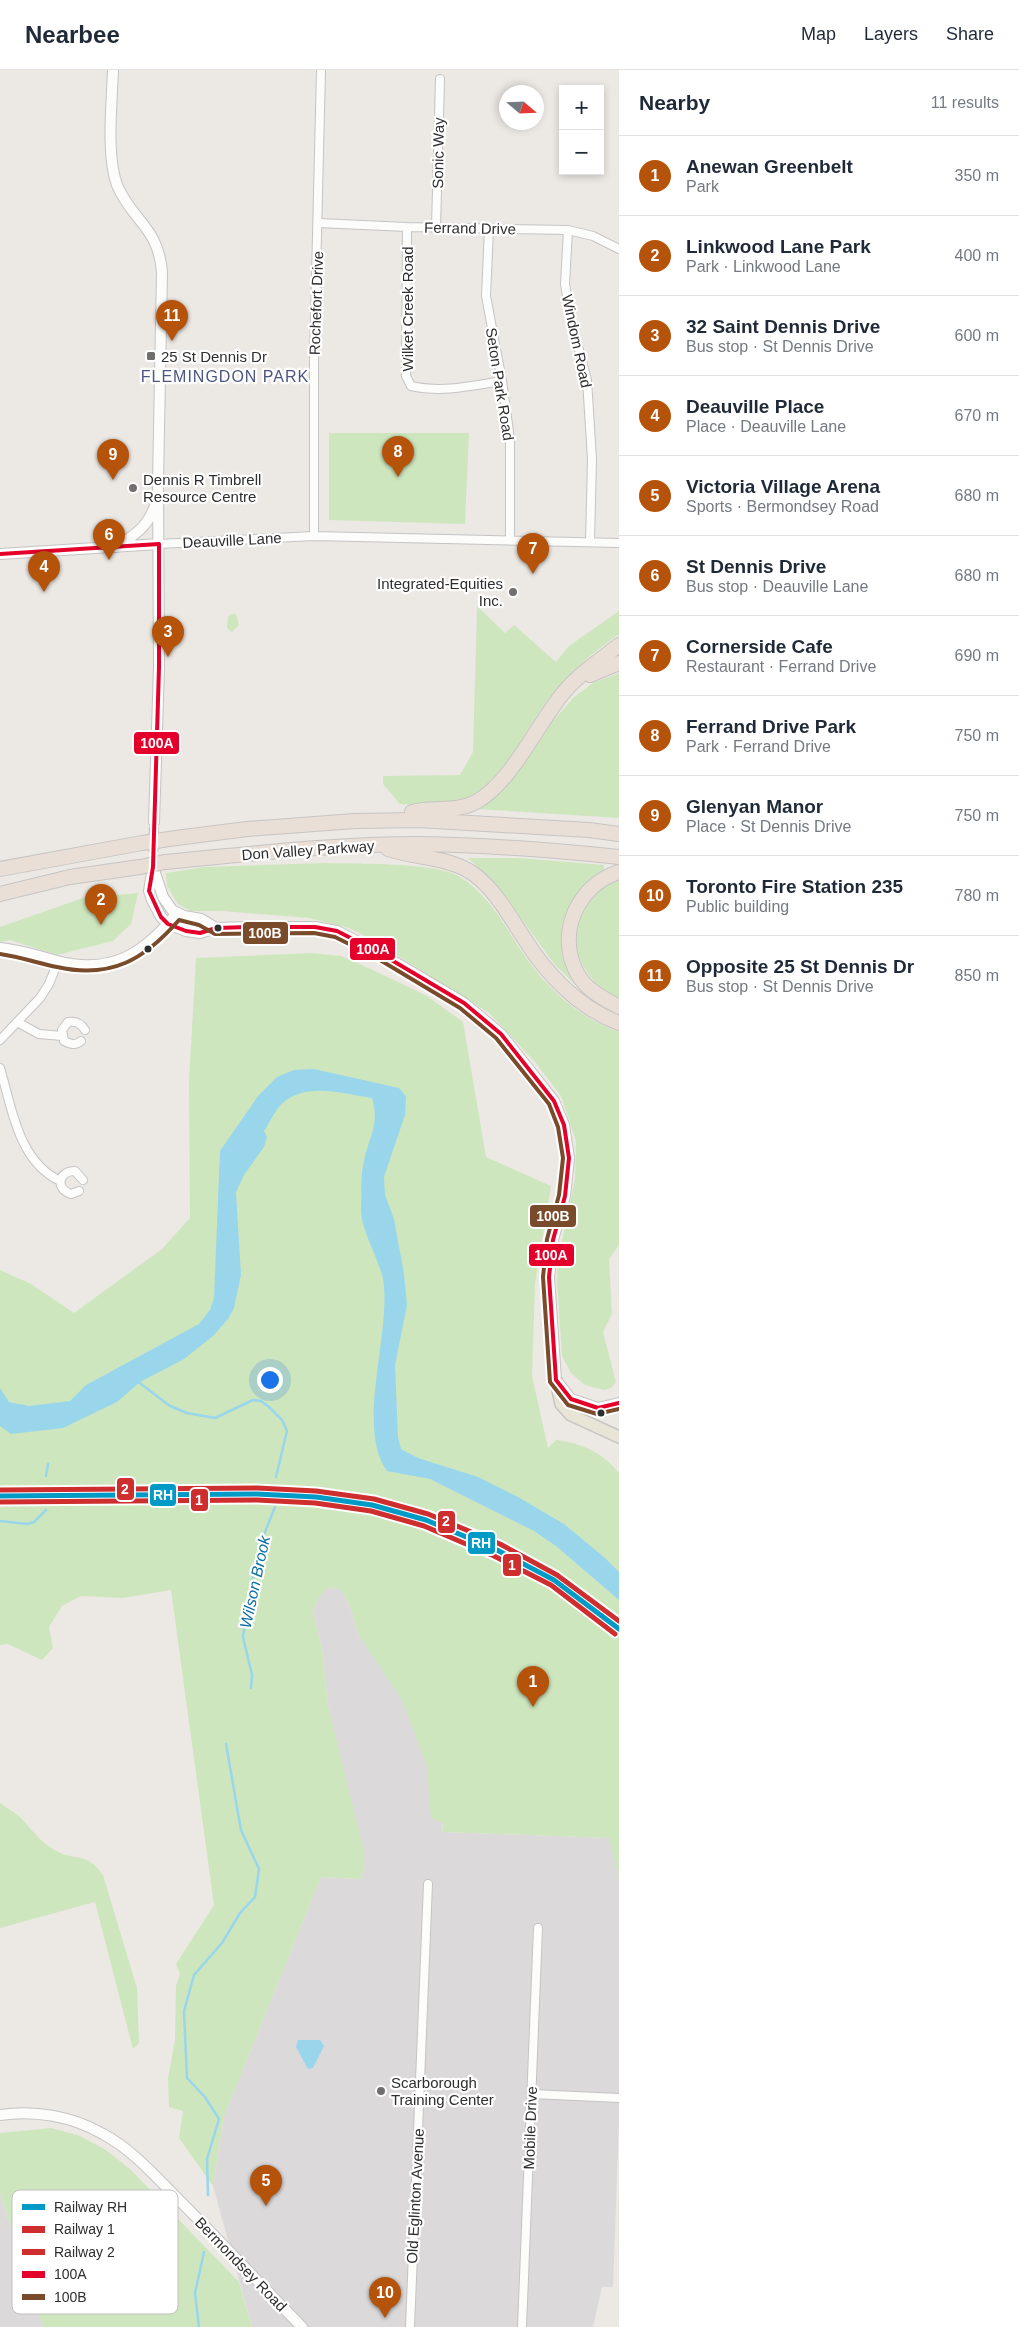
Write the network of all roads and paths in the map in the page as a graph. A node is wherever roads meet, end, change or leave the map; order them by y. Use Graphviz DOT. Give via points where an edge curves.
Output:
graph roads {
  1 [pos="113,70"];
  2 [pos="321,70"];
  3 [pos="440,79"];
  4 [pos="318,223"];
  5 [pos="407,227"];
  6 [pos="436,227"];
  7 [pos="489,228"];
  8 [pos="568,230"];
  9 [pos="619,249"];
  10 [pos="502,381"];
  11 [pos="158,482"];
  12 [pos="314,536"];
  13 [pos="510,540"];
  14 [pos="590,542"];
  15 [pos="619,543"];
  16 [pos="159,544"];
  17 [pos="116,548"];
  18 [pos="0,554"];
  19 [pos="619,645"];
  20 [pos="619,663"];
  21 [pos="564,692"];
  22 [pos="388,820"];
  23 [pos="154,822"];
  24 [pos="619,834"];
  25 [pos="377,845"];
  26 [pos="619,857"];
  27 [pos="0,869"];
  28 [pos="619,872"];
  29 [pos="0,894"];
  30 [pos="178,912"];
  31 [pos="168,924"];
  32 [pos="216,928"];
  33 [pos="0,948"];
  34 [pos="58,961"];
  35 [pos="576,997"];
  36 [pos="619,1007"];
  37 [pos="619,1018"];
  38 [pos="17,1022"];
  39 [pos="619,1023"];
  40 [pos="85,1030"];
  41 [pos="62,1036"];
  42 [pos="0,1040"];
  43 [pos="81,1041"];
  44 [pos="0,1068"];
  45 [pos="4,1095"];
  46 [pos="83,1180"];
  47 [pos="60,1181"];
  48 [pos="79,1191"];
  49 [pos="556,1380"];
  50 [pos="619,1403"];
  51 [pos="619,1437"];
  52 [pos="428,1884"];
  53 [pos="538,1928"];
  54 [pos="532,2094"];
  55 [pos="619,2098"];
  56 [pos="0,2114"];
  57 [pos="168,2190"];
  58 [pos="178,2200"];
  59 [pos="302,2327"];
  60 [pos="410,2327"];
  61 [pos="522,2327"];
  1 -- 11 [label="street" via="113,170 123,196 154,237 162,264"];
  2 -- 4 [label="street, Rochefort Drive"];
  3 -- 6 [label="street, Sonic Way"];
  4 -- 5 [label="street, Ferrand Drive"];
  4 -- 12 [label="street, Rochefort Drive"];
  5 -- 6 [label="street, Ferrand Drive"];
  5 -- 10 [label="street, Wilket Creek Road" via="406,376 410,386 427,390 458,389"];
  6 -- 7 [label="street, Ferrand Drive"];
  7 -- 8 [label="street, Ferrand Drive"];
  7 -- 10 [label="street, Seton Park Road" via="486,296"];
  8 -- 9 [label="street, Ferrand Drive" via="593,236"];
  8 -- 14 [label="street, Windom Road" via="565,284 587,390 592,459"];
  10 -- 13 [label="street, Seton Park Road" via="510,439"];
  11 -- 16 [label="street"];
  11 -- 17 [label="street" via="156,503 148,523"];
  12 -- 13 [label="street"];
  12 -- 16 [label="street, Deauville Lane"];
  13 -- 14 [label="street"];
  14 -- 15 [label="street"];
  16 -- 17 [label="street, Deauville Lane"];
  16 -- 23 [label="street"];
  17 -- 18 [label="street, Deauville Lane"];
  19 -- 21 [label="highway" via="580,674"];
  20 -- 21 [label="highway" via="597,671"];
  21 -- 22 [label="highway" via="491,792 460,808 416,811"];
  22 -- 24 [label="highway, Don Valley Parkway" via="484,823"];
  22 -- 27 [label="highway, Don Valley Parkway, bridge" via="247,829 142,843"];
  25 -- 26 [label="highway, Don Valley Parkway" via="483,845"];
  25 -- 29 [label="highway, Don Valley Parkway, bridge" via="166,862 70,877"];
  25 -- 35 [label="highway" via="456,865 474,874 488,887 538,959"];
  28 -- 36 [label="highway" via="606,876 578,902 569,930 577,973 593,992"];
  30 -- 31 [label="street"];
  30 -- 31 [label="street" via="172,910 163,897 153,867 149,890 155,909"];
  30 -- 32 [label="street"];
  31 -- 32 [label="street" via="200,933"];
  31 -- 34 [label="street" via="137,952 114,962 90,966"];
  32 -- 49 [label="street" via="315,927 345,936 378,952 464,1003 501,1034 548,1091 564,1125 570,1158 549,1277"];
  33 -- 34 [label="street"];
  34 -- 38 [label="street" via="40,998"];
  35 -- 37 [label="highway"];
  35 -- 39 [label="highway" via="588,1008"];
  38 -- 41 [label="street" via="39,1034"];
  38 -- 42 [label="street"];
  40 -- 41 [label="street" via="79,1023 68,1022"];
  41 -- 43 [label="street" via="69,1044"];
  44 -- 45 [label="street"];
  45 -- 47 [label="street" via="30,1154 44,1171"];
  46 -- 47 [label="street" via="75,1171 68,1171"];
  47 -- 48 [label="street" via="65,1192"];
  49 -- 50 [label="street" via="571,1399 598,1408"];
  49 -- 51 [label="main road" via="561,1404 571,1415"];
  52 -- 60 [label="street, Old Eglinton Avenue"];
  53 -- 54 [label="street, Mobile Drive"];
  54 -- 55 [label="street"];
  54 -- 61 [label="street, Mobile Drive"];
  56 -- 57 [label="street, Bermondsey Road" via="31,2113 68,2119 87,2126 120,2144"];
  58 -- 59 [label="street, Bermondsey Road"];
}
